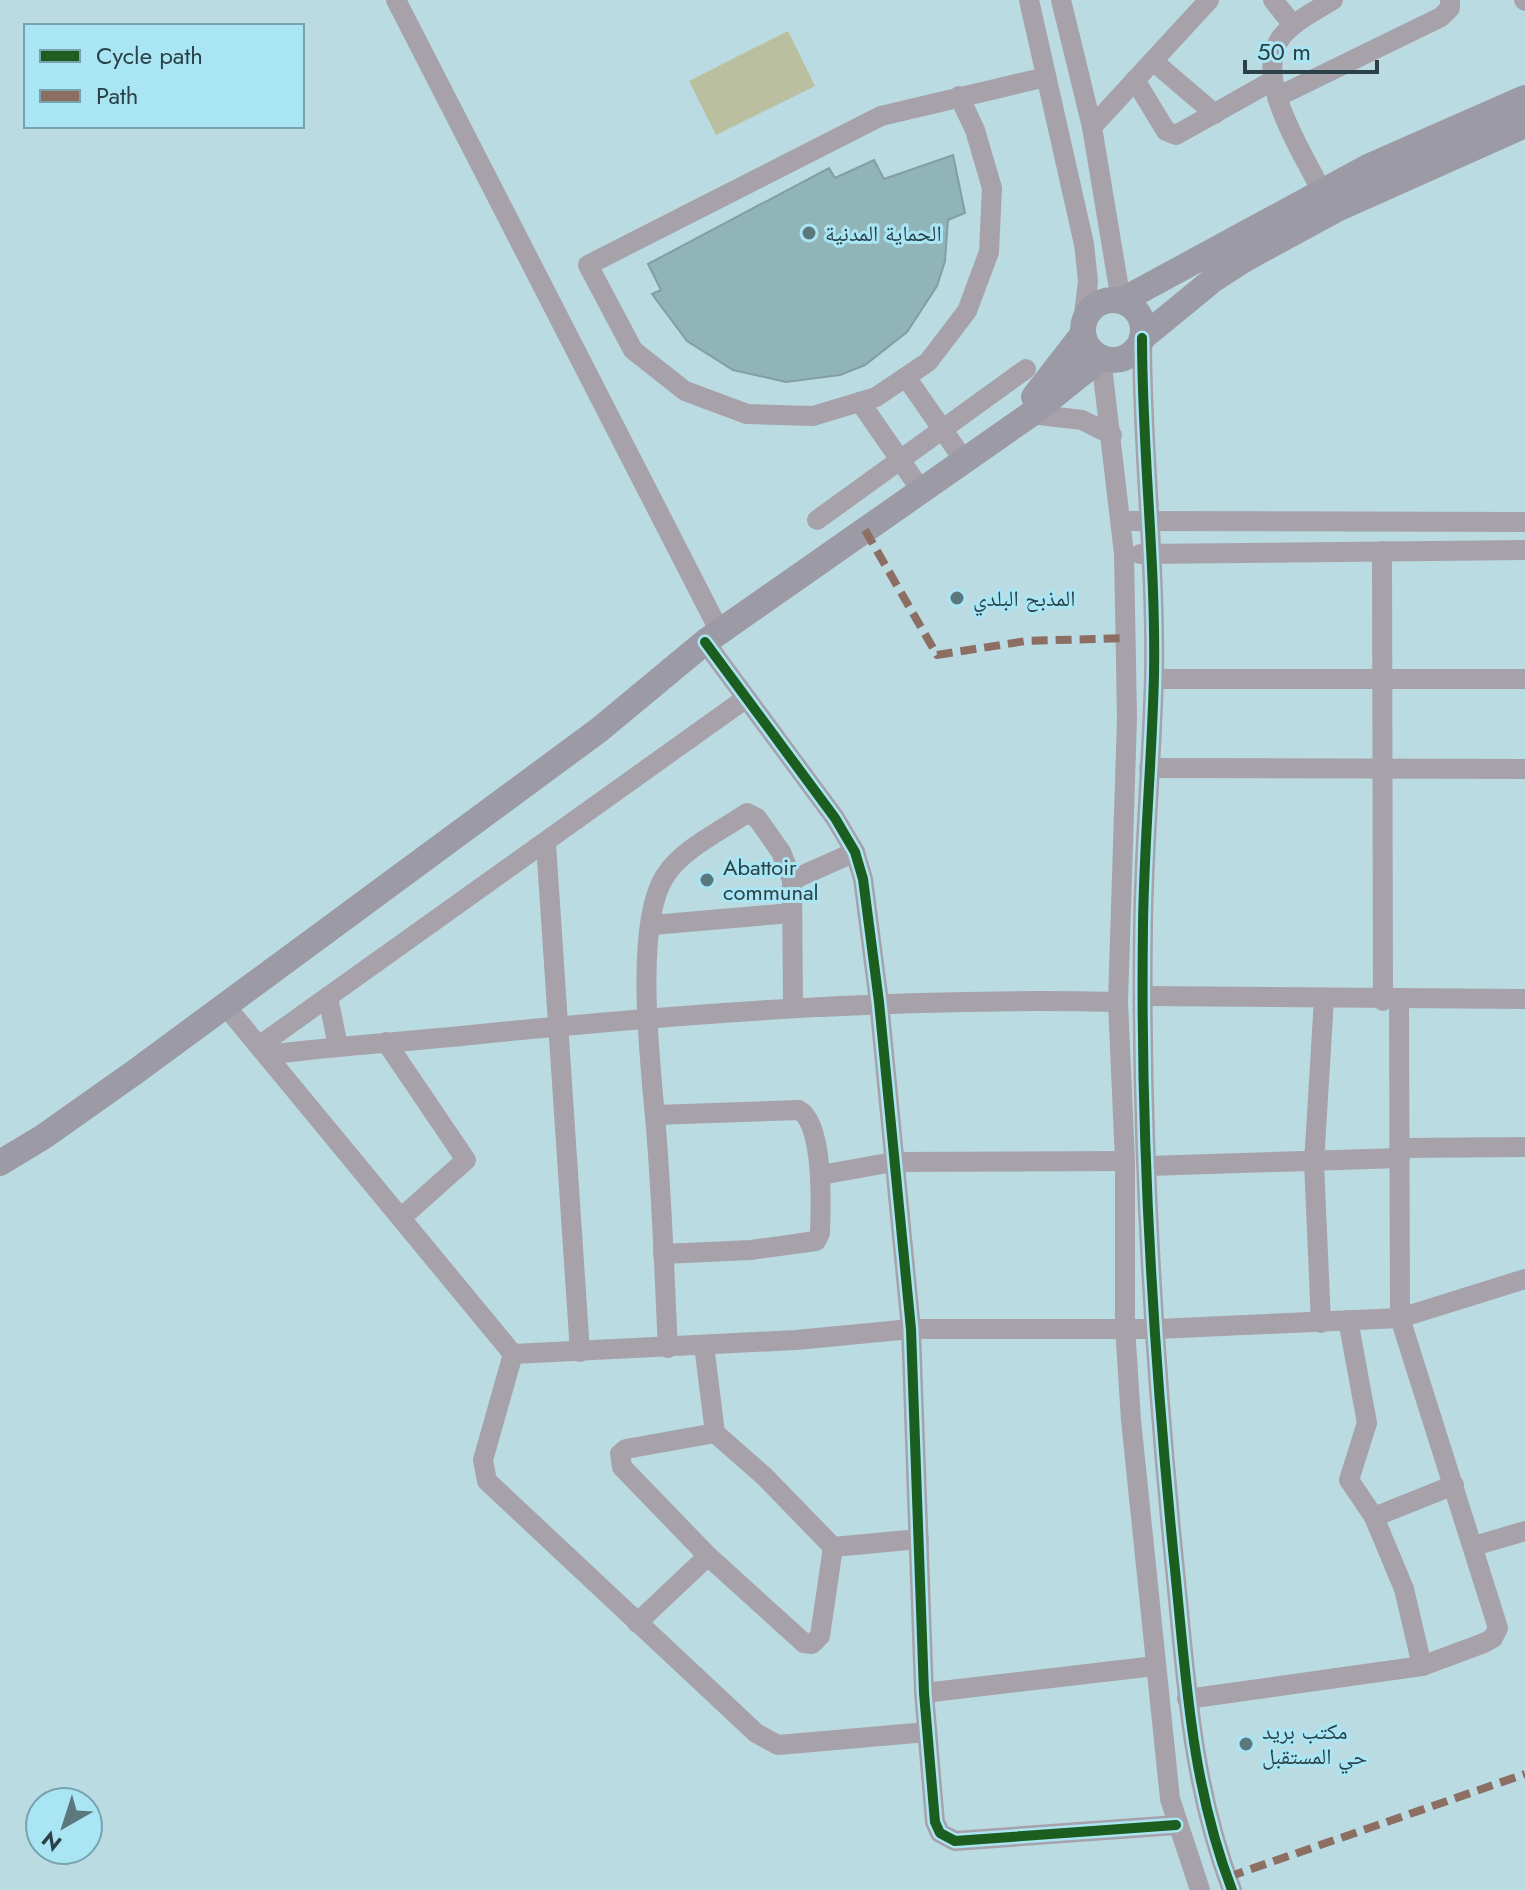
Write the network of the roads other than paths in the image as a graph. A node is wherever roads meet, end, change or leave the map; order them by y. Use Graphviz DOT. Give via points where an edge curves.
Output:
graph roads {
  1 [pos="396,0"];
  2 [pos="1029,0"];
  3 [pos="1061,0"];
  4 [pos="1209,0"];
  5 [pos="1273,0"];
  6 [pos="1333,0"];
  7 [pos="1450,0"];
  8 [pos="1293,25"];
  9 [pos="1153,61"];
  10 [pos="1046,77"];
  11 [pos="1135,80"];
  12 [pos="1275,89"];
  13 [pos="959,96"];
  14 [pos="1525,98"];
  15 [pos="1215,114"];
  16 [pos="1525,125"];
  17 [pos="1092,127"];
  18 [pos="1321,190"];
  19 [pos="1121,301"];
  20 [pos="1083,328"];
  21 [pos="1142,338"];
  22 [pos="1101,358"];
  23 [pos="1026,369"];
  24 [pos="906,377"];
  25 [pos="860,402"];
  26 [pos="1031,414"];
  27 [pos="943,429"];
  28 [pos="998,434"];
  29 [pos="1112,435"];
  30 [pos="963,459"];
  31 [pos="901,460"];
  32 [pos="921,490"];
  33 [pos="817,520"];
  34 [pos="1122,521"];
  35 [pos="1455,521"];
  36 [pos="1151,522"];
  37 [pos="1525,522"];
  38 [pos="1456,550"];
  39 [pos="1525,550"];
  40 [pos="1382,551"];
  41 [pos="1124,554"];
  42 [pos="1153,554"];
  43 [pos="713,637"];
  44 [pos="1154,679"];
  45 [pos="1525,679"];
  46 [pos="1380,681"];
  47 [pos="745,699"];
  48 [pos="1149,768"];
  49 [pos="1525,769"];
  50 [pos="1383,770"];
  51 [pos="546,844"];
  52 [pos="855,852"];
  53 [pos="792,880"];
  54 [pos="792,913"];
  55 [pos="652,925"];
  56 [pos="1143,996"];
  57 [pos="328,997"];
  58 [pos="1324,999"];
  59 [pos="1525,999"];
  60 [pos="1391,1001"];
  61 [pos="879,1002"];
  62 [pos="1118,1002"];
  63 [pos="224,1004"];
  64 [pos="793,1006"];
  65 [pos="649,1017"];
  66 [pos="559,1026"];
  67 [pos="386,1042"];
  68 [pos="338,1046"];
  69 [pos="263,1051"];
  70 [pos="655,1115"];
  71 [pos="1525,1147"];
  72 [pos="1400,1153"];
  73 [pos="1125,1161"];
  74 [pos="893,1162"];
  75 [pos="0,1163"];
  76 [pos="1314,1163"];
  77 [pos="1148,1166"];
  78 [pos="821,1175"];
  79 [pos="402,1217"];
  80 [pos="663,1254"];
  81 [pos="1525,1279"];
  82 [pos="1400,1318"];
  83 [pos="1348,1320"];
  84 [pos="1321,1323"];
  85 [pos="1125,1327"];
  86 [pos="911,1329"];
  87 [pos="1157,1329"];
  88 [pos="704,1345"];
  89 [pos="668,1348"];
  90 [pos="580,1352"];
  91 [pos="513,1354"];
  92 [pos="715,1433"];
  93 [pos="1454,1485"];
  94 [pos="1374,1517"];
  95 [pos="1525,1531"];
  96 [pos="919,1539"];
  97 [pos="1474,1546"];
  98 [pos="833,1547"];
  99 [pos="708,1556"];
  100 [pos="637,1623"];
  101 [pos="1155,1666"];
  102 [pos="1422,1666"];
  103 [pos="924,1693"];
  104 [pos="1187,1699"];
  105 [pos="927,1732"];
  106 [pos="1176,1825"];
  107 [pos="1200,1890"];
  108 [pos="1232,1890"];
  1 -- 43 [label="street"];
  2 -- 10 [label="street"];
  3 -- 17 [label="street"];
  4 -- 9 [label="street"];
  5 -- 8 [label="street"];
  6 -- 8 [label="street"];
  7 -- 12 [label="street" via="1441,17"];
  8 -- 12 [label="street" via="1272,53"];
  9 -- 11 [label="street"];
  9 -- 15 [label="street"];
  10 -- 13 [label="street"];
  10 -- 20 [label="street" via="1084,244 1088,281"];
  11 -- 15 [label="street" via="1171,134 1180,135"];
  11 -- 17 [label="street"];
  12 -- 15 [label="street"];
  12 -- 18 [label="street"];
  13 -- 24 [label="street" via="992,188 989,252 967,311 928,362"];
  13 -- 25 [label="street" via="881,116 588,265 633,350 685,391 747,414 813,416"];
  14 -- 18 [label="main road"];
  16 -- 21 [label="main road" via="1335,210 1245,259"];
  17 -- 19 [label="street"];
  18 -- 19 [label="main road"];
  19 -- 20 [label="main road" via="1093,307"];
  19 -- 21 [label="main road" via="1136,311"];
  20 -- 22 [label="main road" via="1086,344"];
  20 -- 28 [label="main road" via="1039,393"];
  21 -- 22 [label="main road" via="1130,355"];
  21 -- 36 [label="street"];
  22 -- 26 [label="main road"];
  22 -- 29 [label="street"];
  23 -- 27 [label="street"];
  24 -- 25 [label="street"];
  24 -- 27 [label="street"];
  25 -- 31 [label="street"];
  26 -- 28 [label="main road"];
  26 -- 29 [label="street" via="1082,420"];
  27 -- 30 [label="street"];
  27 -- 31 [label="street"];
  28 -- 30 [label="main road"];
  29 -- 34 [label="street"];
  30 -- 32 [label="main road"];
  31 -- 32 [label="street"];
  31 -- 33 [label="street"];
  32 -- 43 [label="main road"];
  34 -- 36 [label="street"];
  34 -- 41 [label="street"];
  35 -- 36 [label="street"];
  35 -- 37 [label="street"];
  35 -- 38 [label="street"];
  36 -- 42 [label="street"];
  38 -- 39 [label="street"];
  38 -- 40 [label="street"];
  40 -- 42 [label="street"];
  40 -- 46 [label="street"];
  41 -- 42 [label="street"];
  41 -- 62 [label="street" via="1127,718"];
  42 -- 44 [label="street"];
  43 -- 47 [label="street"];
  43 -- 63 [label="main road" via="599,730"];
  44 -- 46 [label="street"];
  44 -- 48 [label="street"];
  45 -- 46 [label="street"];
  46 -- 50 [label="street"];
  47 -- 51 [label="street"];
  47 -- 52 [label="street"];
  48 -- 50 [label="street"];
  48 -- 56 [label="street"];
  49 -- 50 [label="street"];
  50 -- 60 [label="street"];
  51 -- 57 [label="street"];
  51 -- 66 [label="street"];
  52 -- 53 [label="street"];
  52 -- 61 [label="street"];
  53 -- 54 [label="street"];
  53 -- 55 [label="street" via="781,852 757,818 747,813 675,864 657,893"];
  54 -- 55 [label="street"];
  54 -- 64 [label="street"];
  55 -- 65 [label="street"];
  56 -- 58 [label="street"];
  56 -- 77 [label="street"];
  57 -- 68 [label="street"];
  57 -- 69 [label="street"];
  58 -- 60 [label="street"];
  58 -- 76 [label="street"];
  59 -- 60 [label="street"];
  60 -- 72 [label="street"];
  61 -- 62 [label="street"];
  61 -- 64 [label="street"];
  61 -- 74 [label="street"];
  62 -- 73 [label="street"];
  63 -- 69 [label="street"];
  63 -- 75 [label="main road"];
  64 -- 65 [label="street"];
  65 -- 66 [label="street"];
  65 -- 70 [label="street" via="648,1069"];
  66 -- 67 [label="street"];
  66 -- 90 [label="street"];
  67 -- 68 [label="street"];
  67 -- 79 [label="street" via="466,1160"];
  68 -- 69 [label="street"];
  69 -- 79 [label="street"];
  70 -- 78 [label="street" via="799,1110 810,1119"];
  70 -- 80 [label="street"];
  71 -- 72 [label="street"];
  72 -- 76 [label="street"];
  72 -- 82 [label="street"];
  73 -- 74 [label="street"];
  73 -- 85 [label="street"];
  74 -- 78 [label="street"];
  74 -- 86 [label="street"];
  76 -- 77 [label="street"];
  76 -- 84 [label="street"];
  77 -- 87 [label="street"];
  78 -- 80 [label="street" via="816,1241"];
  79 -- 91 [label="street"];
  80 -- 89 [label="street"];
  81 -- 82 [label="street"];
  82 -- 83 [label="street"];
  82 -- 93 [label="street"];
  83 -- 84 [label="street"];
  83 -- 94 [label="street" via="1367,1423 1349,1480"];
  84 -- 87 [label="street"];
  85 -- 86 [label="street"];
  85 -- 87 [label="street"];
  85 -- 101 [label="street"];
  86 -- 88 [label="street"];
  86 -- 96 [label="street"];
  87 -- 104 [label="street"];
  88 -- 89 [label="street"];
  88 -- 92 [label="street"];
  89 -- 90 [label="street"];
  90 -- 91 [label="street"];
  91 -- 100 [label="street" via="483,1475"];
  92 -- 98 [label="street"];
  92 -- 99 [label="street" via="620,1454 622,1467"];
  93 -- 94 [label="street"];
  93 -- 97 [label="street"];
  94 -- 102 [label="street" via="1404,1589"];
  95 -- 97 [label="street"];
  96 -- 98 [label="street"];
  96 -- 103 [label="street"];
  97 -- 102 [label="street" via="1498,1628 1484,1643"];
  98 -- 99 [label="street" via="820,1636 812,1644 804,1643"];
  99 -- 100 [label="street"];
  100 -- 105 [label="street" via="767,1742"];
  101 -- 103 [label="street"];
  101 -- 106 [label="street"];
  102 -- 104 [label="street"];
  103 -- 105 [label="street"];
  104 -- 108 [label="street" via="1200,1788"];
  105 -- 106 [label="street" via="935,1822 955,1841"];
  106 -- 107 [label="street"];
}
